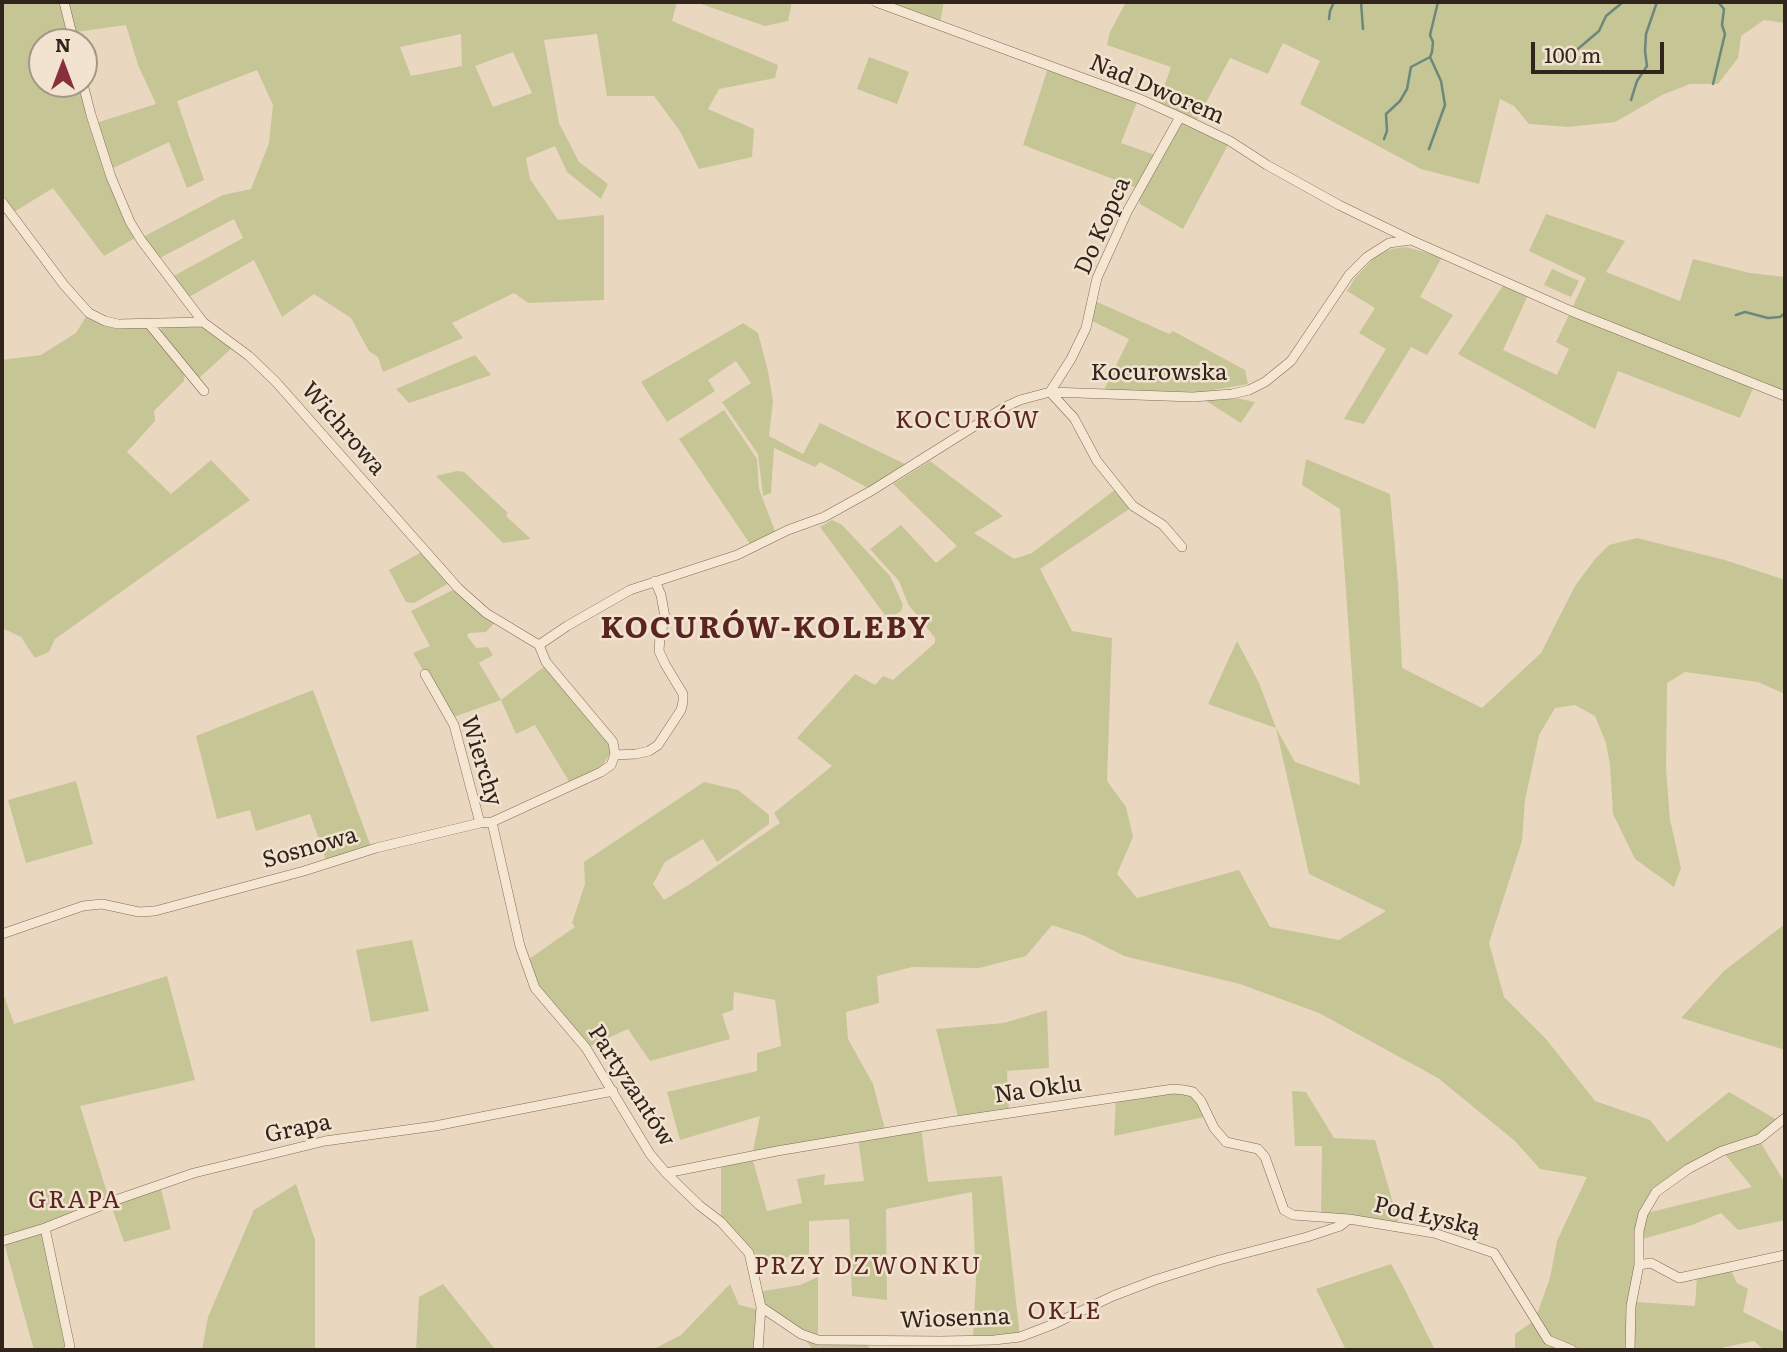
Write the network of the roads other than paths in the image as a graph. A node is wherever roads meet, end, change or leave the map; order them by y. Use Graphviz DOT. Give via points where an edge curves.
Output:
graph roads {
  1 [pos="64,2"];
  2 [pos="876,2"];
  3 [pos="70,28"];
  4 [pos="87,98"];
  5 [pos="1180,117"];
  6 [pos="2,202"];
  7 [pos="1411,240"];
  8 [pos="203,322"];
  9 [pos="149,324"];
  10 [pos="204,391"];
  11 [pos="1050,392"];
  12 [pos="1785,396"];
  13 [pos="1182,547"];
  14 [pos="655,581"];
  15 [pos="539,645"];
  16 [pos="425,674"];
  17 [pos="615,755"];
  18 [pos="492,822"];
  19 [pos="480,823"];
  20 [pos="2,934"];
  21 [pos="613,1091"];
  22 [pos="1785,1118"];
  23 [pos="666,1173"];
  24 [pos="1349,1219"];
  25 [pos="45,1228"];
  26 [pos="2,1241"];
  27 [pos="1785,1255"];
  28 [pos="1639,1265"];
  29 [pos="761,1307"];
  30 [pos="68,1350"];
  31 [pos="758,1350"];
  32 [pos="1572,1350"];
  33 [pos="1630,1350"];
  1 -- 3 [label="street"];
  2 -- 5 [label="street, Nad Dworem"];
  4 -- 8 [label="street, Wichrowa" via="130,222"];
  5 -- 7 [label="street, Nad Dworem"];
  5 -- 11 [label="street, Do Kopca" via="1128,211 1097,278 1086,328"];
  6 -- 9 [label="street" via="89,313 118,324"];
  7 -- 11 [label="street, Kocurowska" via="1377,249 1357,266 1291,361 1249,390 1193,397"];
  7 -- 12 [label="street" via="1571,311"];
  8 -- 9 [label="street"];
  8 -- 15 [label="street, Wichrowa" via="276,382 458,588 486,613"];
  9 -- 10 [label="street"];
  11 -- 13 [label="street" via="1074,418 1097,461 1133,506 1163,525"];
  11 -- 14 [label="street, Kocurowska" via="1005,407 824,517 737,555"];
  14 -- 15 [label="street, Kocurowska"];
  14 -- 17 [label="street" via="665,617 659,651 683,702 658,745 649,751"];
  15 -- 17 [label="street, Wichrowa" via="546,662 613,741"];
  16 -- 19 [label="street, Wierchy" via="454,725"];
  17 -- 18 [label="street, Sosnowa" via="601,772"];
  18 -- 19 [label="street, Sosnowa"];
  18 -- 21 [label="street, Partyzantów" via="531,979 586,1048"];
  19 -- 20 [label="street, Sosnowa" via="155,911 83,906"];
  21 -- 23 [label="street, Partyzantów"];
  21 -- 25 [label="street, Grapa" via="435,1126 325,1141 194,1173"];
  22 -- 28 [label="street" via="1759,1139 1688,1168 1656,1192 1640,1223"];
  23 -- 24 [label="street, Na Oklu" via="949,1122 1173,1089 1193,1092 1227,1142 1258,1149 1284,1210 1293,1215"];
  23 -- 29 [label="street, Partyzantów" via="749,1253"];
  24 -- 29 [label="street, Wiosenna" via="1307,1237 1155,1280 1020,1337 818,1340"];
  24 -- 32 [label="street, Pod Łyską" via="1434,1233 1494,1253 1548,1340"];
  25 -- 26 [label="street, Grapa"];
  25 -- 30 [label="street"];
  27 -- 28 [label="street" via="1679,1278 1651,1263"];
  28 -- 33 [label="street" via="1631,1306"];
  29 -- 31 [label="street, Partyzantów"];
}
